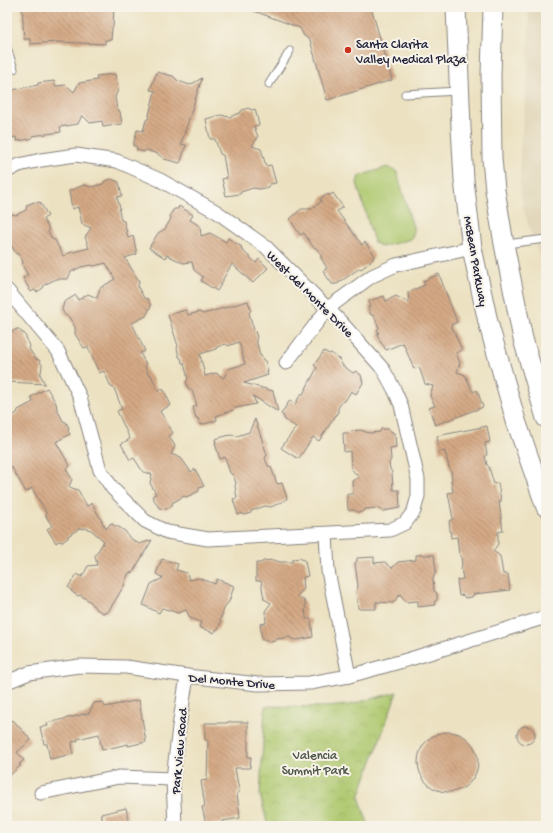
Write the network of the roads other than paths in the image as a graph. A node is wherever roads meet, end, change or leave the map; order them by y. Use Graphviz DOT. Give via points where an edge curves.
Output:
graph roads {
  1 [pos="456,7"];
  2 [pos="493,7"];
  3 [pos="7,48"];
  4 [pos="290,51"];
  5 [pos="14,69"];
  6 [pos="269,84"];
  7 [pos="458,91"];
  8 [pos="405,94"];
  9 [pos="7,171"];
  10 [pos="546,239"];
  11 [pos="504,244"];
  12 [pos="472,248"];
  13 [pos="7,290"];
  14 [pos="328,308"];
  15 [pos="286,363"];
  16 [pos="546,418"];
  17 [pos="546,507"];
  18 [pos="326,534"];
  19 [pos="546,617"];
  20 [pos="187,676"];
  21 [pos="349,676"];
  22 [pos="7,682"];
  23 [pos="173,779"];
  24 [pos="41,793"];
  25 [pos="175,826"];
  1 -- 7 [label="main road, McBean Parkway"];
  2 -- 11 [label="main road" via="492,159"];
  3 -- 5 [label="lane"];
  4 -- 6 [label="lane"];
  7 -- 8 [label="lane"];
  7 -- 12 [label="main road, McBean Parkway"];
  9 -- 14 [label="street, West del Monte Drive" via="19,165 76,155 117,161 160,180 217,212 266,247"];
  10 -- 11 [label="lane"];
  11 -- 16 [label="main road" via="524,339"];
  12 -- 14 [label="street" via="396,265 372,276"];
  12 -- 17 [label="main road, McBean Parkway" via="488,322 516,421"];
  13 -- 18 [label="street, West del Monte Drive" via="58,351 80,397 100,470 113,489 145,521 167,532 208,539"];
  14 -- 15 [label="street"];
  14 -- 18 [label="street, West del Monte Drive" via="383,369 394,389 401,405 418,479 418,496 414,511 405,522 390,530"];
  18 -- 21 [label="street" via="328,571"];
  19 -- 21 [label="street, Del Monte Drive"];
  20 -- 21 [label="street, Del Monte Drive" via="258,684 310,683"];
  20 -- 22 [label="street, Del Monte Drive" via="126,667 78,666 29,673"];
  20 -- 23 [label="street, Park View Road"];
  23 -- 24 [label="street" via="119,777"];
  23 -- 25 [label="street, Park View Road"];
}
